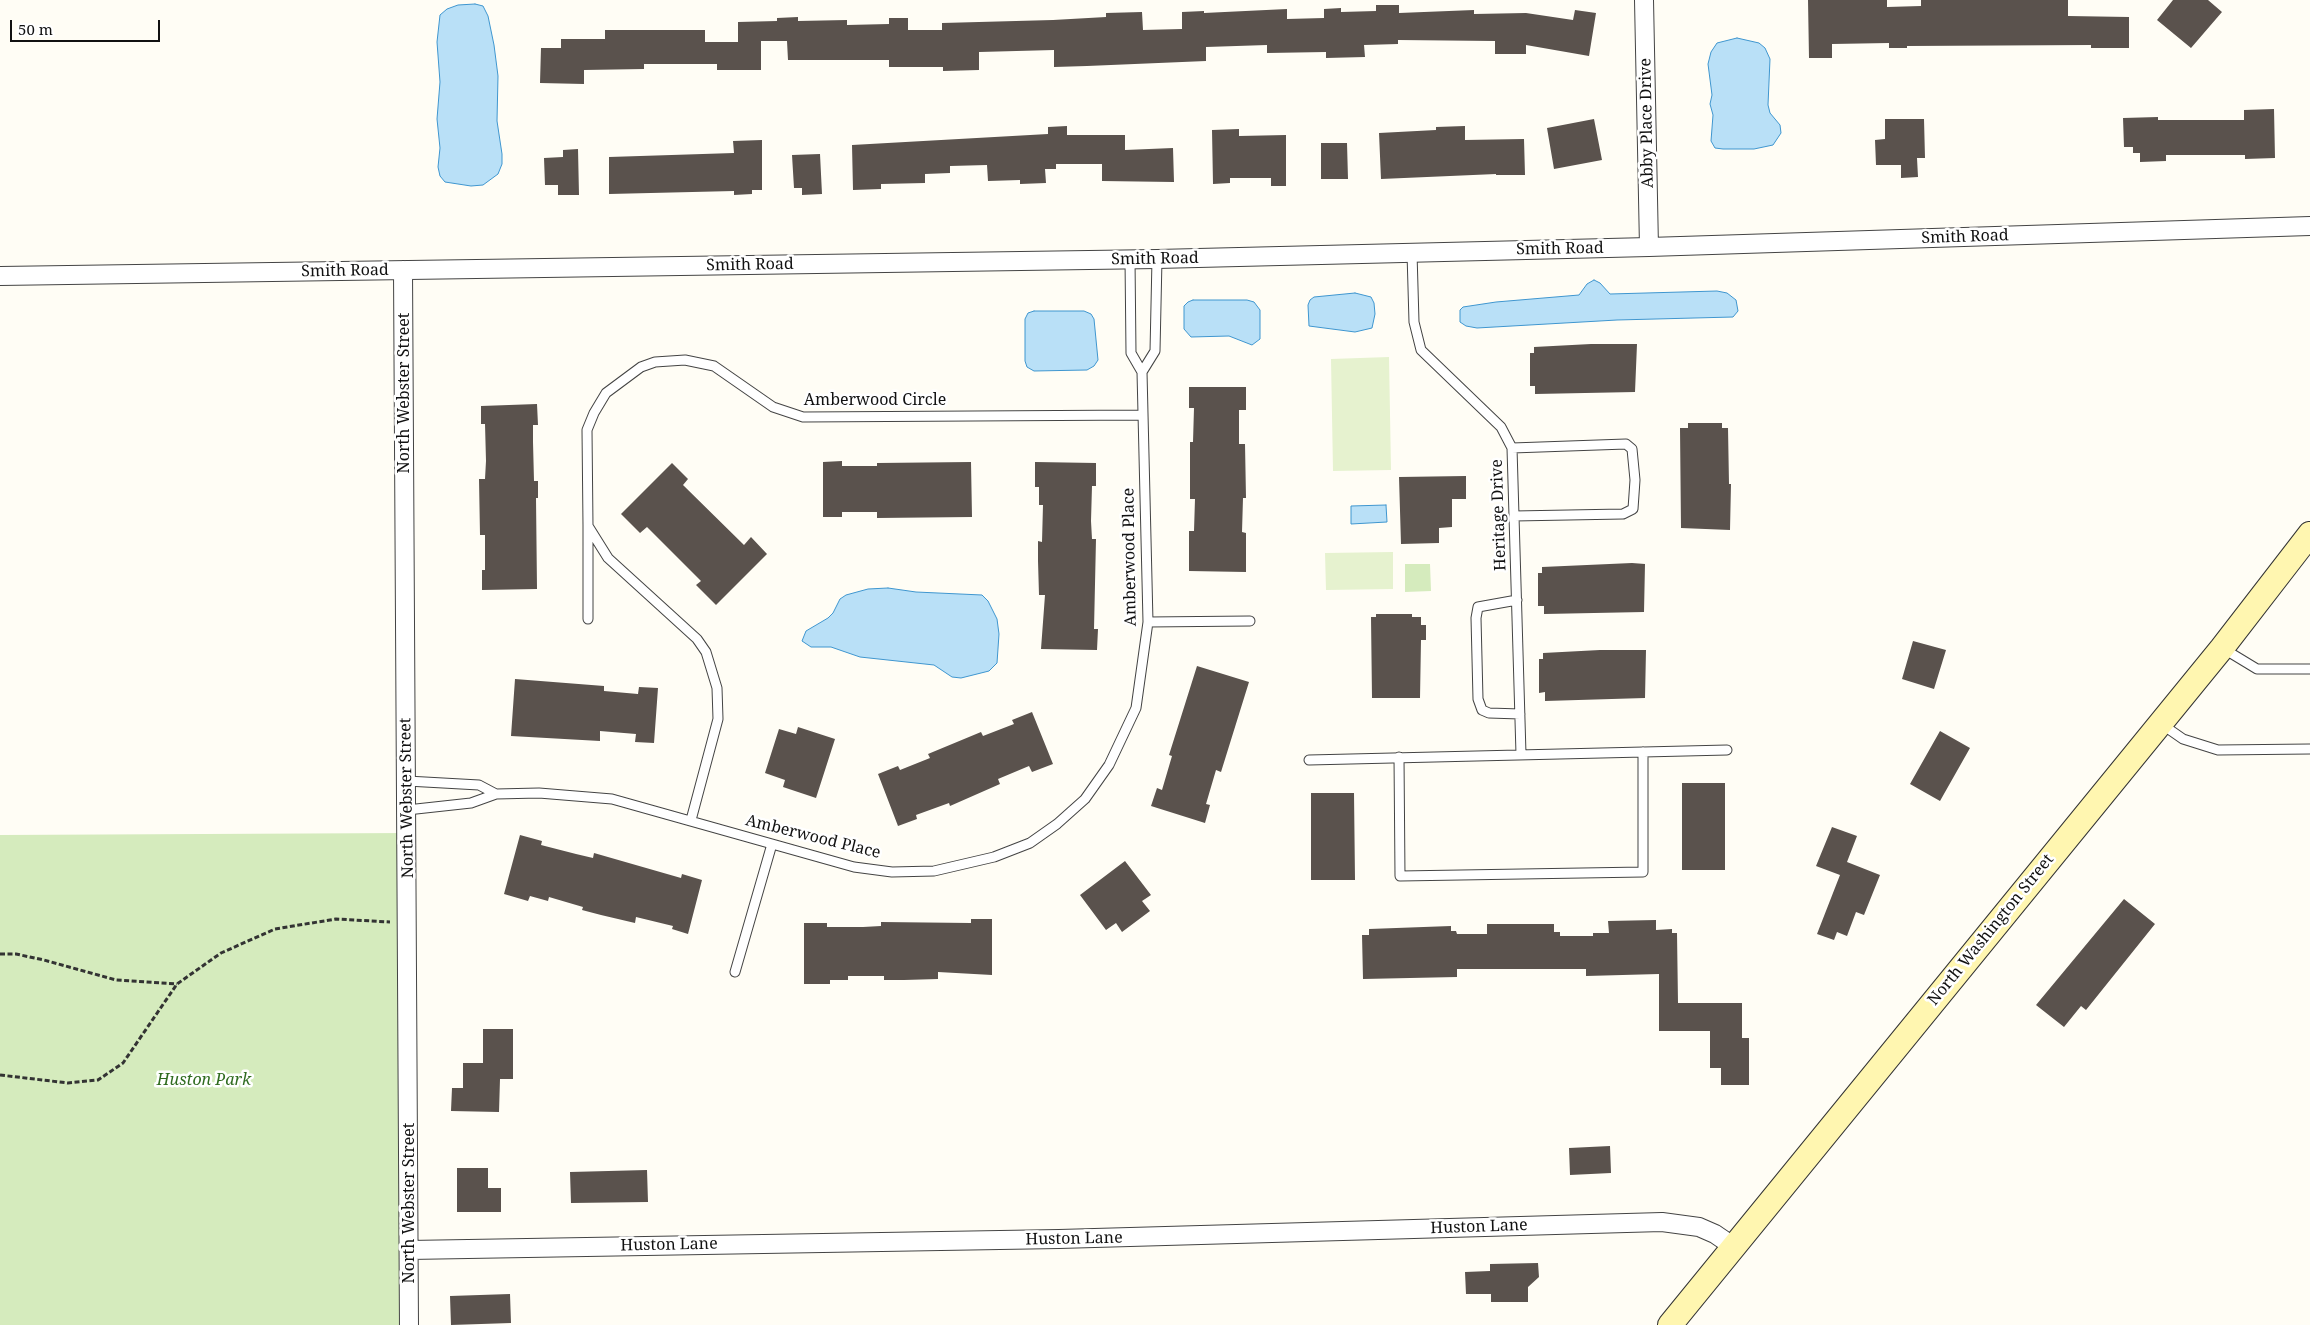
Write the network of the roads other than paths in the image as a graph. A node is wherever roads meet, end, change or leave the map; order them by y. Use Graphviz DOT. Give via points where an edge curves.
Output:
graph roads {
  1 [pos="1644,0"];
  2 [pos="2310,226"];
  3 [pos="1649,247"];
  4 [pos="1412,253"];
  5 [pos="1130,259"];
  6 [pos="1157,259"];
  7 [pos="403,270"];
  8 [pos="0,276"];
  9 [pos="1142,372"];
  10 [pos="1142,415"];
  11 [pos="1512,448"];
  12 [pos="1514,516"];
  13 [pos="588,526"];
  14 [pos="2310,534"];
  15 [pos="1516,600"];
  16 [pos="588,619"];
  17 [pos="1250,621"];
  18 [pos="1148,622"];
  19 [pos="2222,648"];
  20 [pos="2310,669"];
  21 [pos="1520,714"];
  22 [pos="2160,723"];
  23 [pos="2310,749"];
  24 [pos="1727,750"];
  25 [pos="1643,752"];
  26 [pos="1521,754"];
  27 [pos="1399,758"];
  28 [pos="1308,760"];
  29 [pos="407,782"];
  30 [pos="496,794"];
  31 [pos="407,810"];
  32 [pos="691,820"];
  33 [pos="772,844"];
  34 [pos="735,972"];
  35 [pos="1734,1247"];
  36 [pos="409,1250"];
  37 [pos="409,1325"];
  38 [pos="1670,1325"];
  1 -- 3 [label="street, Abby Place Drive"];
  2 -- 3 [label="street, Smith Road"];
  3 -- 4 [label="street, Smith Road"];
  4 -- 6 [label="street, Smith Road"];
  4 -- 11 [label="lane, Heritage Drive" via="1414,322 1420,350 1501,427"];
  5 -- 6 [label="street, Smith Road"];
  5 -- 7 [label="street, Smith Road"];
  5 -- 9 [label="lane, Amberwood Place" via="1131,354"];
  6 -- 9 [label="lane" via="1155,351"];
  7 -- 8 [label="street, Smith Road"];
  7 -- 29 [label="street, North Webster Street"];
  9 -- 10 [label="lane, Amberwood Place"];
  10 -- 13 [label="lane, Amberwood Circle" via="803,417 773,407 714,366 685,360 655,362 641,367 606,393 587,430"];
  10 -- 18 [label="lane, Amberwood Place"];
  11 -- 12 [label="lane, Heritage Drive"];
  11 -- 12 [label="lane" via="1626,444 1632,449 1635,480 1633,509 1623,514"];
  12 -- 15 [label="lane, Heritage Drive"];
  13 -- 16 [label="lane, Amberwood Circle"];
  13 -- 32 [label="lane" via="608,558 698,639 706,652 717,688 718,719"];
  14 -- 19 [label="main road, North Washington Street"];
  15 -- 21 [label="lane, Heritage Drive"];
  15 -- 21 [label="lane" via="1478,607 1477,690 1482,710 1489,714"];
  17 -- 18 [label="lane"];
  18 -- 33 [label="lane, Amberwood Place" via="1136,708 1109,765 1085,799 1030,842 994,857 934,871 892,872 854,867"];
  19 -- 20 [label="lane" via="2257,669"];
  19 -- 22 [label="main road, North Washington Street"];
  21 -- 26 [label="lane, Heritage Drive"];
  22 -- 23 [label="lane" via="2183,740 2218,750"];
  22 -- 35 [label="main road, North Washington Street"];
  24 -- 25 [label="lane"];
  25 -- 26 [label="lane"];
  25 -- 27 [label="lane" via="1643,872 1400,876"];
  26 -- 27 [label="lane"];
  27 -- 28 [label="lane"];
  29 -- 30 [label="lane, Amberwood Place" via="479,785"];
  29 -- 31 [label="street, North Webster Street"];
  30 -- 31 [label="lane, Amberwood Place" via="471,803"];
  30 -- 32 [label="lane, Amberwood Place" via="539,793 612,799"];
  31 -- 36 [label="street, North Webster Street"];
  32 -- 33 [label="lane, Amberwood Place"];
  33 -- 34 [label="lane"];
  35 -- 36 [label="street, Huston Lane" via="1699,1226 1662,1222 1059,1239"];
  35 -- 38 [label="main road, North Washington Street"];
  36 -- 37 [label="street, North Webster Street"];
}
